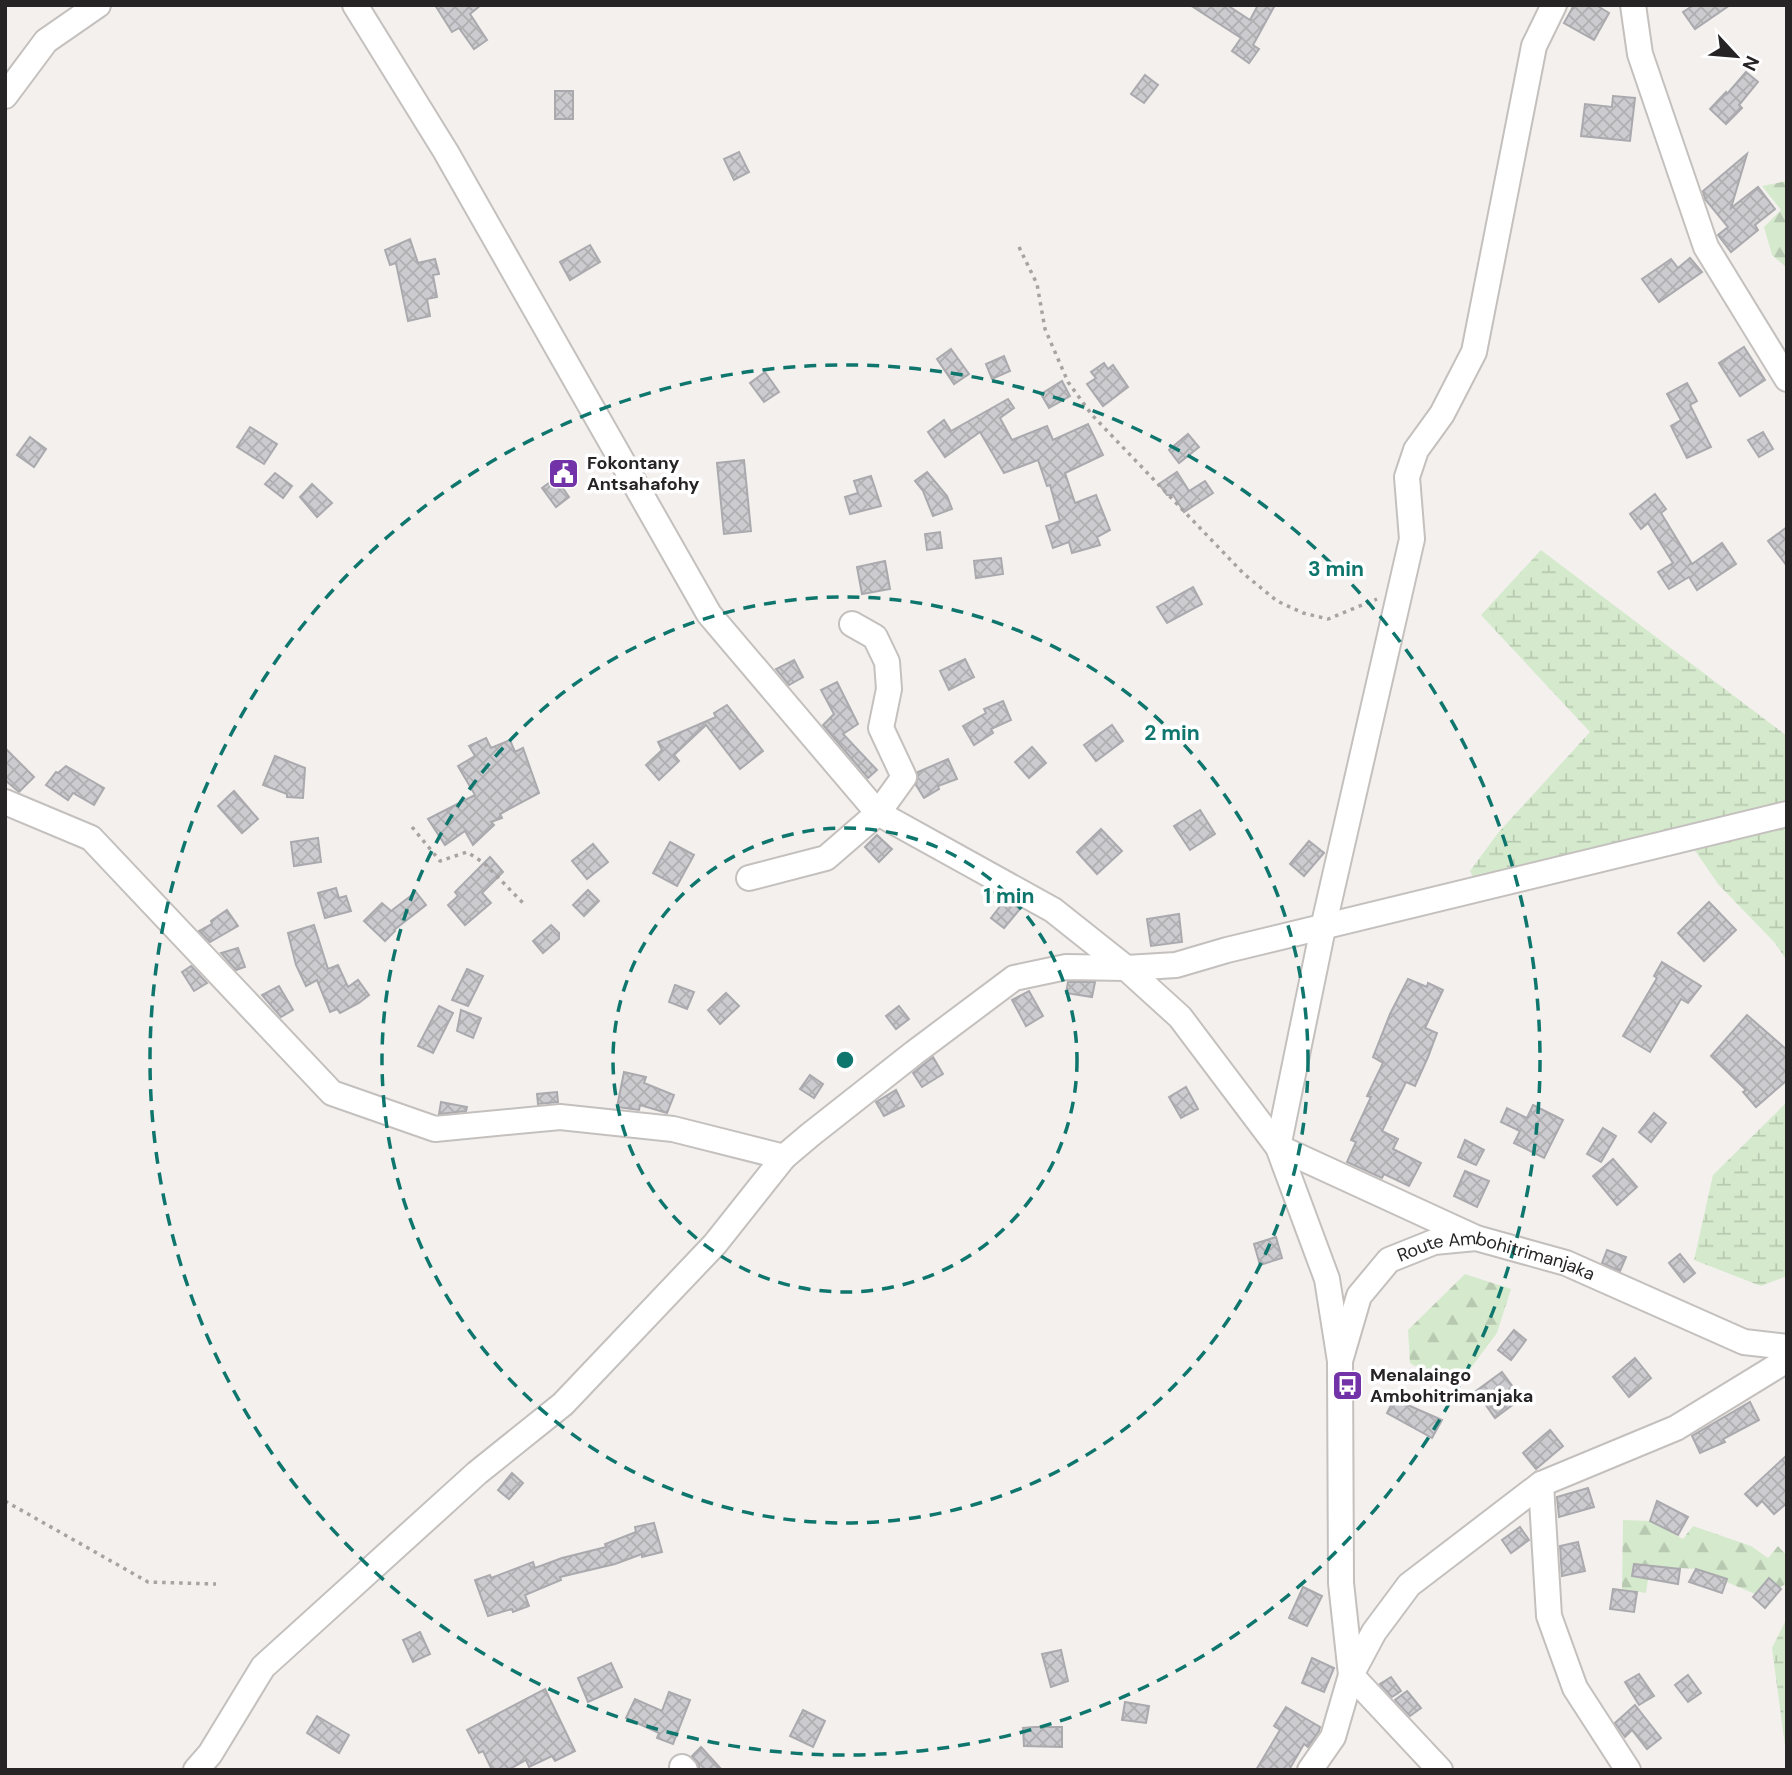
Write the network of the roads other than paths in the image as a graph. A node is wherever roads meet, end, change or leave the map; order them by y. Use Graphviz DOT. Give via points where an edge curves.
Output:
graph roads {
  1 [pos="98,5"];
  2 [pos="355,5"];
  3 [pos="1553,5"];
  4 [pos="1633,5"];
  5 [pos="5,96"];
  6 [pos="1787,379"];
  7 [pos="852,624"];
  8 [pos="5,802"];
  9 [pos="878,813"];
  10 [pos="1787,814"];
  11 [pos="749,878"];
  12 [pos="1323,928"];
  13 [pos="1126,968"];
  14 [pos="1278,1147"];
  15 [pos="784,1157"];
  16 [pos="1476,1238"];
  17 [pos="1787,1347"];
  18 [pos="1787,1360"];
  19 [pos="1340,1361"];
  20 [pos="1541,1483"];
  21 [pos="1351,1675"];
  22 [pos="196,1770"];
  23 [pos="1310,1770"];
  24 [pos="1440,1770"];
  25 [pos="1628,1770"];
  1 -- 5 [label="street" via="46,41"];
  2 -- 9 [label="street" via="446,152 709,614"];
  3 -- 12 [label="street" via="1534,46 1474,352 1442,414 1416,450 1407,477 1412,539"];
  4 -- 6 [label="street" via="1640,54 1706,247"];
  7 -- 9 [label="street" via="875,637 887,662 889,688 881,728 904,777"];
  8 -- 15 [label="street" via="91,838 332,1093 435,1129 560,1117 673,1129"];
  9 -- 11 [label="street" via="826,858"];
  9 -- 13 [label="street" via="1053,910"];
  10 -- 12 [label="street"];
  12 -- 13 [label="street" via="1176,965"];
  12 -- 14 [label="street"];
  13 -- 14 [label="street" via="1180,1017"];
  13 -- 15 [label="street" via="1066,967 1014,978"];
  14 -- 16 [label="street"];
  14 -- 19 [label="street" via="1327,1279"];
  15 -- 22 [label="street" via="715,1244 563,1404 477,1473 263,1667"];
  16 -- 17 [label="street, Route Ambohitrimanjaka" via="1566,1263 1744,1342"];
  16 -- 19 [label="street, Route Ambohitrimanjaka" via="1434,1242 1389,1260 1359,1296"];
  18 -- 20 [label="street" via="1675,1428"];
  19 -- 21 [label="street, Route Ambohitrimanjaka" via="1340,1583"];
  20 -- 21 [label="street" via="1409,1585 1374,1632"];
  20 -- 25 [label="street" via="1549,1616 1576,1688"];
  21 -- 23 [label="street, Route Ambohitrimanjaka" via="1333,1737"];
  21 -- 24 [label="street"];
}
